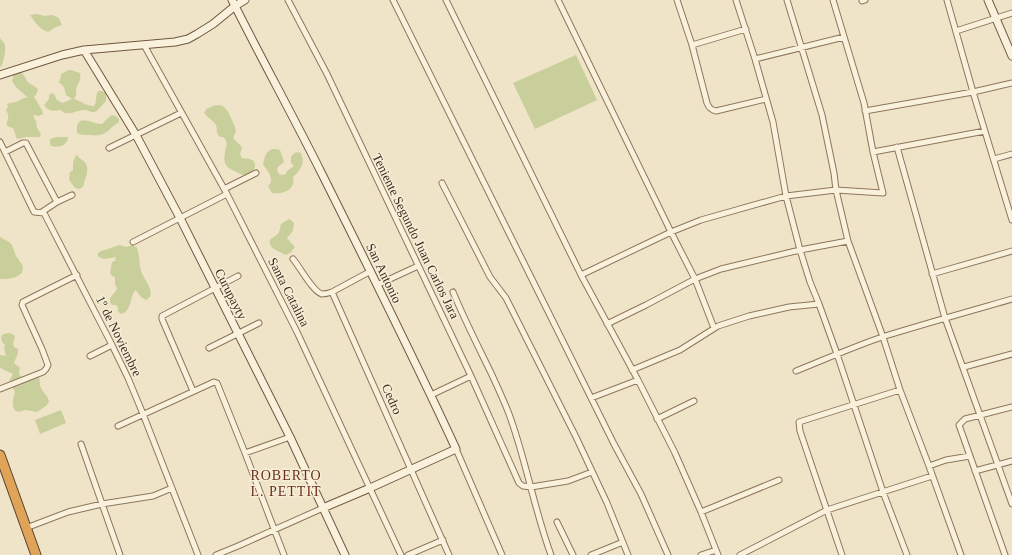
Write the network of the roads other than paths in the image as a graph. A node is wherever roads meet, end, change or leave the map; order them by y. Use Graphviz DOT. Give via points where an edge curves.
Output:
graph roads {
  1 [pos="245,0"];
  2 [pos="288,0"];
  3 [pos="393,0"];
  4 [pos="446,0"];
  5 [pos="558,0"];
  6 [pos="677,0"];
  7 [pos="736,0"];
  8 [pos="787,0"];
  9 [pos="833,0"];
  10 [pos="947,0"];
  11 [pos="988,0"];
  12 [pos="234,3"];
  13 [pos="1012,13"];
  14 [pos="996,18"];
  15 [pos="746,29"];
  16 [pos="956,31"];
  17 [pos="844,36"];
  18 [pos="144,45"];
  19 [pos="692,45"];
  20 [pos="801,47"];
  21 [pos="84,50"];
  22 [pos="1012,56"];
  23 [pos="755,59"];
  24 [pos="0,75"];
  25 [pos="1012,83"];
  26 [pos="973,92"];
  27 [pos="766,99"];
  28 [pos="865,111"];
  29 [pos="181,113"];
  30 [pos="985,131"];
  31 [pos="136,135"];
  32 [pos="0,142"];
  33 [pos="897,147"];
  34 [pos="109,148"];
  35 [pos="5,152"];
  36 [pos="873,152"];
  37 [pos="1012,154"];
  38 [pos="994,159"];
  39 [pos="256,173"];
  40 [pos="442,183"];
  41 [pos="836,190"];
  42 [pos="225,192"];
  43 [pos="72,195"];
  44 [pos="786,196"];
  45 [pos="57,202"];
  46 [pos="42,212"];
  47 [pos="180,218"];
  48 [pos="1012,220"];
  49 [pos="671,232"];
  50 [pos="848,241"];
  51 [pos="133,242"];
  52 [pos="800,250"];
  53 [pos="1012,252"];
  54 [pos="293,259"];
  55 [pos="418,266"];
  56 [pos="370,271"];
  57 [pos="932,274"];
  58 [pos="77,275"];
  59 [pos="582,275"];
  60 [pos="238,276"];
  61 [pos="695,279"];
  62 [pos="377,285"];
  63 [pos="215,288"];
  64 [pos="332,292"];
  65 [pos="453,292"];
  66 [pos="1012,300"];
  67 [pos="819,304"];
  68 [pos="945,318"];
  69 [pos="259,323"];
  70 [pos="607,324"];
  71 [pos="714,328"];
  72 [pos="238,334"];
  73 [pos="883,337"];
  74 [pos="112,345"];
  75 [pos="210,348"];
  76 [pos="837,354"];
  77 [pos="1012,354"];
  78 [pos="90,356"];
  79 [pos="964,367"];
  80 [pos="632,370"];
  81 [pos="796,371"];
  82 [pos="472,376"];
  83 [pos="638,380"];
  84 [pos="0,389"];
  85 [pos="900,390"];
  86 [pos="193,391"];
  87 [pos="430,395"];
  88 [pos="592,398"];
  89 [pos="694,401"];
  90 [pos="854,405"];
  91 [pos="1012,407"];
  92 [pos="143,414"];
  93 [pos="980,415"];
  94 [pos="658,418"];
  95 [pos="118,426"];
  96 [pos="290,437"];
  97 [pos="81,444"];
  98 [pos="456,449"];
  99 [pos="245,453"];
  100 [pos="0,455"];
  101 [pos="970,456"];
  102 [pos="1012,462"];
  103 [pos="998,464"];
  104 [pos="929,466"];
  105 [pos="412,470"];
  106 [pos="975,471"];
  107 [pos="0,472"];
  108 [pos="592,472"];
  109 [pos="932,476"];
  110 [pos="779,480"];
  111 [pos="531,487"];
  112 [pos="172,488"];
  113 [pos="370,488"];
  114 [pos="883,492"];
  115 [pos="102,504"];
  116 [pos="1012,504"];
  117 [pos="323,508"];
  118 [pos="827,510"];
  119 [pos="701,512"];
  120 [pos="557,522"];
  121 [pos="26,528"];
  122 [pos="274,530"];
  123 [pos="443,540"];
  124 [pos="623,542"];
  125 [pos="717,552"];
  126 [pos="30,555"];
  127 [pos="36,555"];
  128 [pos="120,555"];
  129 [pos="198,555"];
  130 [pos="216,555"];
  131 [pos="284,555"];
  132 [pos="345,555"];
  133 [pos="401,555"];
  134 [pos="408,555"];
  135 [pos="449,555"];
  136 [pos="502,555"];
  137 [pos="551,555"];
  138 [pos="573,555"];
  139 [pos="591,555"];
  140 [pos="628,555"];
  141 [pos="668,555"];
  142 [pos="701,555"];
  143 [pos="740,555"];
  144 [pos="842,555"];
  145 [pos="907,555"];
  146 [pos="961,555"];
  147 [pos="1005,555"];
  1 -- 12 [label="street"];
  2 -- 55 [label="street, Teniente Segundo Juan Carlos Jara"];
  3 -- 88 [label="street"];
  4 -- 59 [label="street"];
  5 -- 49 [label="street"];
  6 -- 19 [label="street"];
  7 -- 15 [label="street"];
  8 -- 20 [label="street"];
  9 -- 17 [label="street"];
  10 -- 16 [label="street"];
  11 -- 14 [label="street"];
  12 -- 18 [label="street" via="213,24 188,39"];
  12 -- 56 [label="street, San Antonio" via="321,170"];
  13 -- 14 [label="street"];
  14 -- 16 [label="street"];
  14 -- 22 [label="street"];
  15 -- 19 [label="street"];
  15 -- 23 [label="street"];
  16 -- 26 [label="street"];
  17 -- 20 [label="street"];
  17 -- 28 [label="street"];
  18 -- 21 [label="street"];
  18 -- 29 [label="street, Santa Catalina"];
  19 -- 27 [label="street" via="709,108 716,111"];
  20 -- 23 [label="street"];
  20 -- 41 [label="street" via="822,115"];
  21 -- 24 [label="street"];
  21 -- 31 [label="street, Curupayty"];
  23 -- 27 [label="street"];
  25 -- 26 [label="street"];
  26 -- 28 [label="street"];
  26 -- 30 [label="street"];
  27 -- 44 [label="street" via="773,122"];
  28 -- 36 [label="street"];
  29 -- 31 [label="street"];
  29 -- 42 [label="street, Santa Catalina"];
  30 -- 33 [label="street"];
  30 -- 38 [label="street"];
  31 -- 34 [label="street"];
  31 -- 47 [label="street, Curupayty"];
  32 -- 35 [label="street, 1º de Noviembre"];
  33 -- 36 [label="street"];
  33 -- 57 [label="street"];
  35 -- 45 [label="street" via="26,143"];
  35 -- 46 [label="street, 1º de Noviembre" via="34,212"];
  36 -- 41 [label="street" via="883,193"];
  37 -- 38 [label="street"];
  38 -- 48 [label="street"];
  39 -- 42 [label="street"];
  40 -- 108 [label="street" via="490,277 506,298"];
  41 -- 44 [label="street"];
  41 -- 50 [label="street"];
  42 -- 47 [label="street"];
  42 -- 113 [label="street, Santa Catalina" via="298,332"];
  43 -- 45 [label="street"];
  44 -- 49 [label="street" via="701,220"];
  44 -- 52 [label="street"];
  45 -- 46 [label="street"];
  46 -- 58 [label="street, 1º de Noviembre"];
  47 -- 51 [label="street"];
  47 -- 63 [label="street, Curupayty"];
  49 -- 59 [label="street"];
  49 -- 61 [label="street"];
  50 -- 52 [label="street"];
  50 -- 73 [label="street"];
  52 -- 61 [label="street" via="721,269"];
  52 -- 67 [label="street"];
  53 -- 57 [label="street"];
  54 -- 64 [label="street" via="316,291 323,294"];
  55 -- 62 [label="street"];
  55 -- 82 [label="street, Teniente Segundo Juan Carlos Jara"];
  56 -- 62 [label="street, San Antonio"];
  56 -- 64 [label="street"];
  57 -- 68 [label="street"];
  58 -- 74 [label="street, 1º de Noviembre"];
  58 -- 84 [label="street" via="23,302 22,305 48,365 43,372"];
  59 -- 70 [label="street"];
  60 -- 63 [label="street"];
  61 -- 70 [label="street"];
  61 -- 71 [label="street"];
  62 -- 87 [label="street, San Antonio"];
  63 -- 72 [label="street, Curupayty"];
  63 -- 86 [label="street" via="162,316"];
  64 -- 105 [label="street, Cedro"];
  65 -- 111 [label="street" via="503,398"];
  66 -- 68 [label="street"];
  67 -- 71 [label="street" via="789,307 749,316"];
  67 -- 76 [label="street"];
  68 -- 73 [label="street"];
  68 -- 79 [label="street"];
  69 -- 72 [label="street"];
  70 -- 80 [label="street"];
  71 -- 80 [label="street" via="680,350"];
  72 -- 75 [label="street"];
  72 -- 96 [label="street, Curupayty"];
  73 -- 76 [label="street"];
  73 -- 85 [label="street"];
  74 -- 78 [label="street"];
  74 -- 92 [label="street, 1º de Noviembre"];
  76 -- 81 [label="street"];
  76 -- 90 [label="street"];
  77 -- 79 [label="street"];
  79 -- 93 [label="street"];
  80 -- 83 [label="street"];
  82 -- 87 [label="street"];
  82 -- 111 [label="street, Teniente Segundo Juan Carlos Jara" via="519,483"];
  83 -- 88 [label="street"];
  83 -- 94 [label="street"];
  85 -- 90 [label="street"];
  85 -- 104 [label="street"];
  86 -- 92 [label="street"];
  86 -- 99 [label="street" via="217,383"];
  87 -- 98 [label="street, San Antonio"];
  88 -- 141 [label="street" via="641,494"];
  89 -- 94 [label="street"];
  90 -- 114 [label="street"];
  90 -- 118 [label="street" via="799,422"];
  91 -- 93 [label="street"];
  92 -- 95 [label="street"];
  92 -- 112 [label="street, 1º de Noviembre"];
  93 -- 101 [label="street" via="959,424"];
  93 -- 103 [label="street"];
  94 -- 119 [label="street"];
  96 -- 99 [label="street"];
  96 -- 117 [label="street, Curupayty"];
  97 -- 115 [label="street"];
  98 -- 105 [label="street"];
  98 -- 136 [label="street, San Antonio"];
  99 -- 122 [label="street"];
  100 -- 121 [label="highway"];
  101 -- 104 [label="street"];
  101 -- 106 [label="street"];
  102 -- 103 [label="street"];
  103 -- 106 [label="street"];
  103 -- 116 [label="street"];
  104 -- 109 [label="street"];
  105 -- 113 [label="street"];
  105 -- 123 [label="street, Cedro"];
  106 -- 147 [label="street"];
  107 -- 126 [label="highway"];
  108 -- 111 [label="street" via="568,481"];
  108 -- 124 [label="street"];
  109 -- 114 [label="street"];
  109 -- 146 [label="street"];
  110 -- 119 [label="street"];
  111 -- 137 [label="street"];
  112 -- 115 [label="street" via="153,496"];
  112 -- 129 [label="street, 1º de Noviembre"];
  113 -- 117 [label="street"];
  113 -- 133 [label="street, Santa Catalina"];
  114 -- 118 [label="street"];
  114 -- 145 [label="street"];
  115 -- 121 [label="street" via="68,512"];
  115 -- 128 [label="street"];
  117 -- 122 [label="street"];
  117 -- 132 [label="street, Curupayty"];
  118 -- 143 [label="street"];
  118 -- 144 [label="street"];
  119 -- 125 [label="street"];
  120 -- 138 [label="street"];
  121 -- 127 [label="highway"];
  122 -- 130 [label="street"];
  122 -- 131 [label="street"];
  123 -- 134 [label="street"];
  123 -- 135 [label="street, Cedro"];
  124 -- 139 [label="street"];
  124 -- 140 [label="street"];
  125 -- 142 [label="street"];
}
